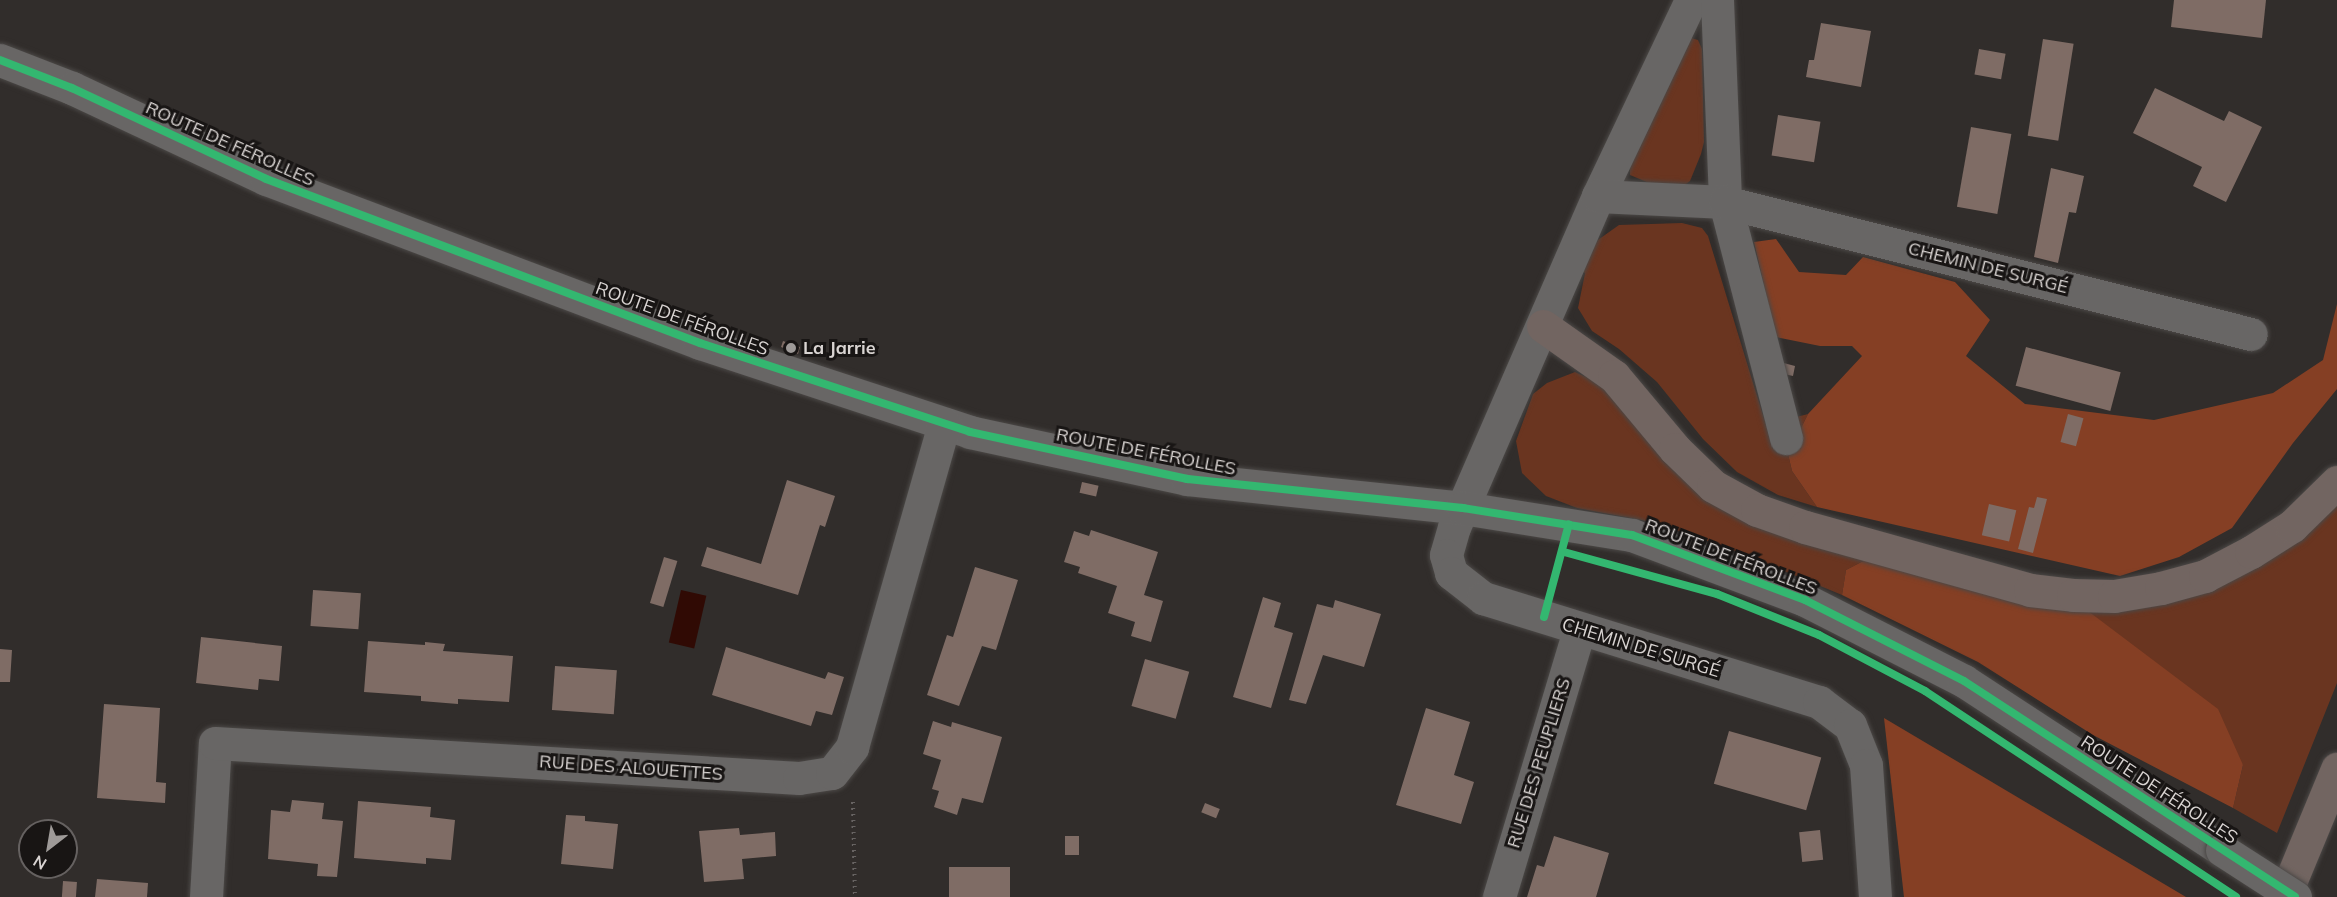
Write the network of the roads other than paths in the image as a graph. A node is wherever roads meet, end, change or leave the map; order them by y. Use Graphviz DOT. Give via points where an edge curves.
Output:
graph roads {
  1 [pos="1691,0"];
  2 [pos="1718,0"];
  3 [pos="0,60"];
  4 [pos="1598,196"];
  5 [pos="1725,202"];
  6 [pos="1543,326"];
  7 [pos="2251,334"];
  8 [pos="944,424"];
  9 [pos="1786,438"];
  10 [pos="2337,482"];
  11 [pos="1463,508"];
  12 [pos="1579,630"];
  13 [pos="2337,770"];
  14 [pos="206,897"];
  15 [pos="1500,897"];
  16 [pos="1875,897"];
  17 [pos="2284,897"];
  18 [pos="2295,897"];
  1 -- 4 [label="street, CHEMIN DE SURGÉ"];
  2 -- 5 [label="street"];
  3 -- 8 [label="street, ROUTE DE FÉROLLES" via="72,88 266,179 700,343"];
  4 -- 5 [label="street, CHEMIN DE SURGÉ"];
  4 -- 6 [label="street, CHEMIN DE SURGÉ"];
  5 -- 7 [label="street, CHEMIN DE SURGÉ"];
  5 -- 9 [label="street"];
  6 -- 10 [label="highway" via="1614,376 1675,449 1713,486 1757,510 2030,590 2114,596 2205,576 2292,526"];
  6 -- 11 [label="street, CHEMIN DE SURGÉ"];
  8 -- 11 [label="street, ROUTE DE FÉROLLES" via="1187,479"];
  8 -- 14 [label="street, RUE DES ALOUETTES" via="852,747 832,773 799,778 215,743"];
  11 -- 12 [label="street, CHEMIN DE SURGÉ" via="1446,555 1451,573 1483,598"];
  11 -- 18 [label="street, ROUTE DE FÉROLLES, bridge" via="1632,535 1805,600 1964,681"];
  12 -- 15 [label="street, RUE DES PEUPLIERS"];
  12 -- 16 [label="street, CHEMIN DE SURGÉ" via="1819,702 1850,725 1866,765"];
  13 -- 17 [label="highway"];
}
